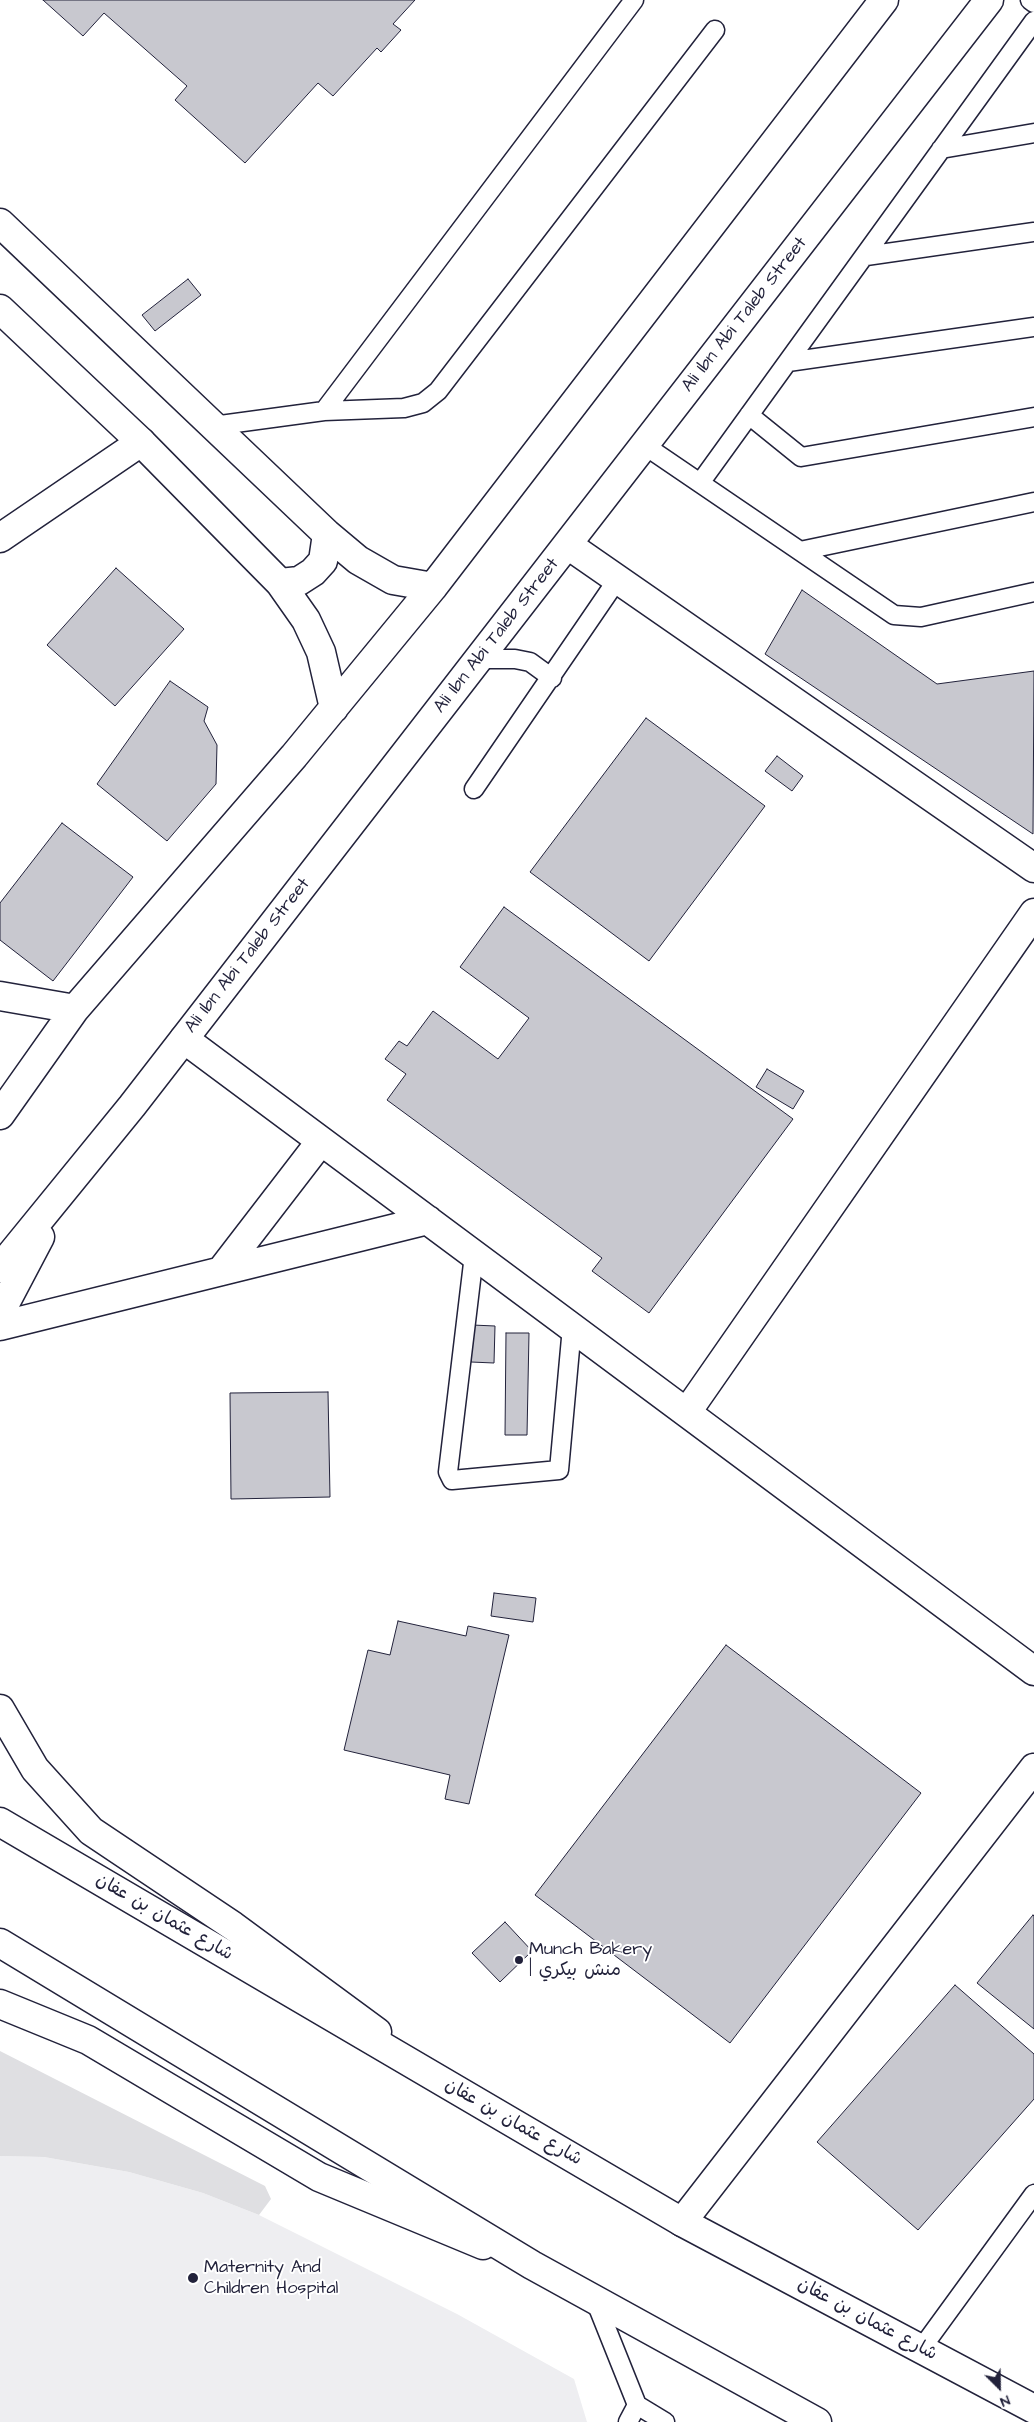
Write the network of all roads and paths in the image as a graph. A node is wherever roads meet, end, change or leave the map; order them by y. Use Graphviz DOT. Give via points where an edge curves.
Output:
graph roads {
  1 [pos="634,0"];
  2 [pos="884,0"];
  3 [pos="989,0"];
  4 [pos="1030,0"];
  5 [pos="1034,3"];
  6 [pos="1034,21"];
  7 [pos="715,30"];
  8 [pos="1034,133"];
  9 [pos="941,149"];
  10 [pos="0,223"];
  11 [pos="1034,232"];
  12 [pos="866,256"];
  13 [pos="0,309"];
  14 [pos="1034,327"];
  15 [pos="788,362"];
  16 [pos="324,410"];
  17 [pos="749,415"];
  18 [pos="1034,417"];
  19 [pos="213,426"];
  20 [pos="141,442"];
  21 [pos="644,445"];
  22 [pos="700,483"];
  23 [pos="1034,502"];
  24 [pos="327,534"];
  25 [pos="0,538"];
  26 [pos="568,545"];
  27 [pos="800,551"];
  28 [pos="617,580"];
  29 [pos="280,583"];
  30 [pos="433,587"];
  31 [pos="1034,592"];
  32 [pos="480,659"];
  33 [pos="552,678"];
  34 [pos="334,708"];
  35 [pos="474,789"];
  36 [pos="1034,868"];
  37 [pos="1034,913"];
  38 [pos="0,996"];
  39 [pos="75,1009"];
  40 [pos="184,1039"];
  41 [pos="0,1115"];
  42 [pos="321,1141"];
  43 [pos="67,1188"];
  44 [pos="428,1220"];
  45 [pos="474,1255"];
  46 [pos="0,1268"];
  47 [pos="221,1271"];
  48 [pos="0,1313"];
  49 [pos="0,1326"];
  50 [pos="572,1327"];
  51 [pos="687,1412"];
  52 [pos="1034,1671"];
  53 [pos="0,1709"];
  54 [pos="1033,1772"];
  55 [pos="0,1822"];
  56 [pos="0,1943"];
  57 [pos="0,2004"];
  58 [pos="1034,2194"];
  59 [pos="682,2222"];
  60 [pos="532,2265"];
  61 [pos="595,2300"];
  62 [pos="921,2349"];
  63 [pos="637,2405"];
  64 [pos="1034,2409"];
  65 [pos="628,2422"];
  66 [pos="666,2422"];
  67 [pos="818,2422"];
  1 -- 16 [label="lane"];
  2 -- 30 [label="street"];
  3 -- 21 [label="street, Ali Ibn Abi Taleb Street"];
  4 -- 5 [label="lane"];
  6 -- 9 [label="lane"];
  7 -- 16 [label="lane" via="438,392 424,403 404,408"];
  8 -- 9 [label="lane"];
  9 -- 12 [label="lane"];
  10 -- 19 [label="street"];
  11 -- 12 [label="lane"];
  12 -- 15 [label="lane"];
  13 -- 20 [label="street"];
  14 -- 15 [label="lane"];
  15 -- 17 [label="lane"];
  16 -- 19 [label="lane"];
  17 -- 18 [label="lane" via="801,457"];
  17 -- 22 [label="lane"];
  19 -- 24 [label="street"];
  20 -- 25 [label="street"];
  20 -- 29 [label="street"];
  21 -- 22 [label="lane"];
  21 -- 26 [label="street, Ali Ibn Abi Taleb Street"];
  22 -- 27 [label="lane"];
  23 -- 27 [label="lane"];
  24 -- 29 [label="street" via="322,560 313,572 299,581"];
  24 -- 30 [label="street" via="358,560 393,580"];
  26 -- 28 [label="street"];
  26 -- 32 [label="street, Ali Ibn Abi Taleb Street"];
  27 -- 31 [label="lane" via="894,615 920,617"];
  28 -- 33 [label="lane"];
  28 -- 36 [label="street"];
  29 -- 34 [label="street" via="306,620 321,652"];
  30 -- 34 [label="street"];
  32 -- 33 [label="lane" via="530,662"];
  32 -- 40 [label="street, Ali Ibn Abi Taleb Street"];
  33 -- 35 [label="lane"];
  34 -- 39 [label="street"];
  37 -- 51 [label="street"];
  38 -- 39 [label="street"];
  39 -- 41 [label="street"];
  40 -- 42 [label="street"];
  40 -- 43 [label="street, Ali Ibn Abi Taleb Street"];
  42 -- 44 [label="street"];
  42 -- 47 [label="street"];
  43 -- 46 [label="street, Ali Ibn Abi Taleb Street"];
  43 -- 48 [label="street"];
  44 -- 45 [label="street"];
  44 -- 47 [label="street"];
  45 -- 50 [label="street"];
  45 -- 50 [label="lane" via="448,1472 452,1480 559,1470"];
  47 -- 49 [label="street"];
  50 -- 51 [label="street"];
  51 -- 52 [label="street"];
  53 -- 59 [label="street" via="35,1770 91,1831 233,1926 416,2060"];
  54 -- 59 [label="street"];
  55 -- 59 [label="street, شارع عثمان بن عفان"];
  56 -- 60 [label="street"];
  57 -- 60 [label="street" via="88,2040 319,2177"];
  58 -- 62 [label="lane"];
  59 -- 62 [label="street, شارع عثمان بن عفان"];
  60 -- 61 [label="street"];
  61 -- 63 [label="lane"];
  61 -- 67 [label="street"];
  62 -- 64 [label="street, شارع عثمان بن عفان"];
  63 -- 65 [label="lane"];
  63 -- 66 [label="lane"];
}
